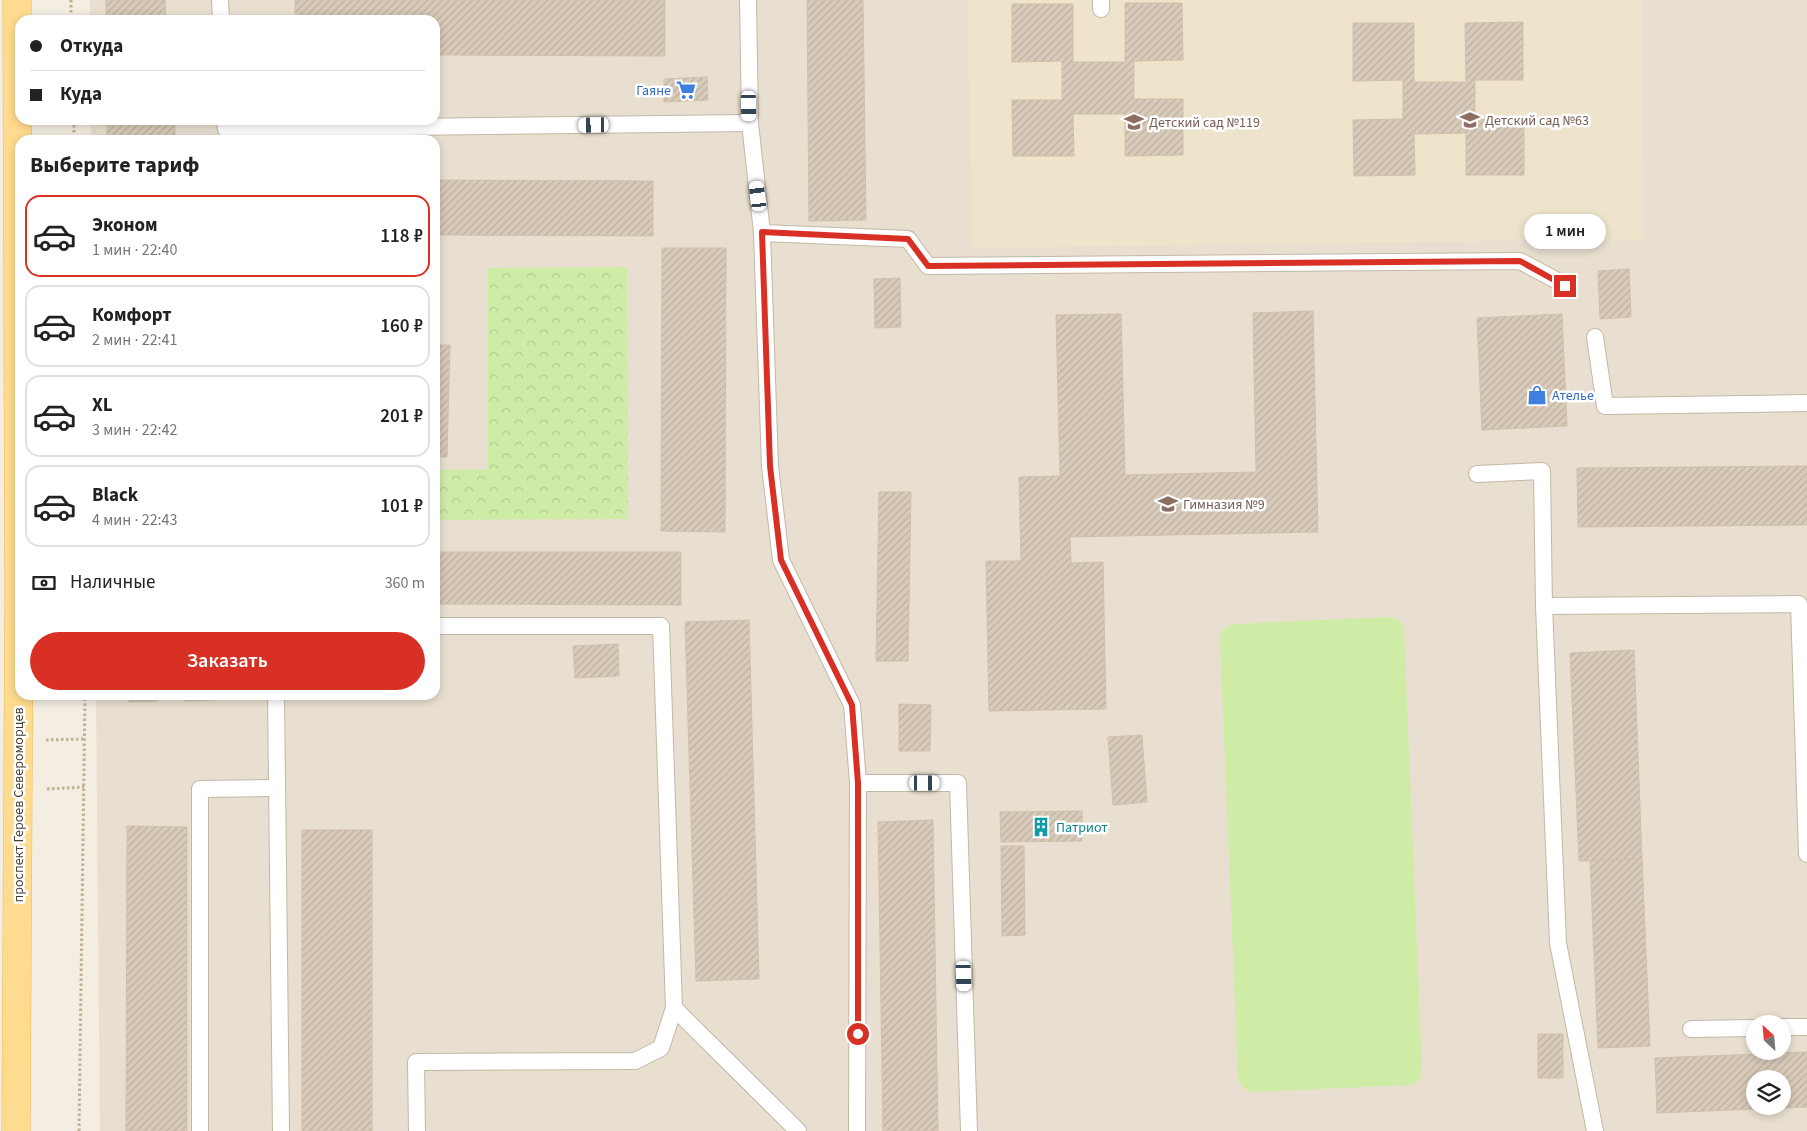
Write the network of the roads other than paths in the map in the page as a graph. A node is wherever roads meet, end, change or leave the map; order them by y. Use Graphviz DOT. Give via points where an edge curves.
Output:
graph roads {
  1 [pos="17,0"];
  2 [pos="220,0"];
  3 [pos="748,0"];
  4 [pos="17,15"];
  5 [pos="220,15"];
  6 [pos="750,123"];
  7 [pos="226,130"];
  8 [pos="762,232"];
  9 [pos="1565,286"];
  10 [pos="1595,337"];
  11 [pos="1807,403"];
  12 [pos="1477,474"];
  13 [pos="15,598"];
  14 [pos="1544,606"];
  15 [pos="440,626"];
  16 [pos="276,700"];
  17 [pos="9,762"];
  18 [pos="858,783"];
  19 [pos="278,788"];
  20 [pos="1807,854"];
  21 [pos="674,1008"];
  22 [pos="1807,1026"];
  23 [pos="1791,1027"];
  24 [pos="1746,1028"];
  25 [pos="1691,1029"];
  26 [pos="16,1131"];
  27 [pos="200,1131"];
  28 [pos="281,1131"];
  29 [pos="417,1131"];
  30 [pos="798,1131"];
  31 [pos="857,1131"];
  32 [pos="969,1131"];
  33 [pos="1595,1131"];
  1 -- 4 [label="main road, проспект Героев Североморцев"];
  2 -- 5 [label="lane"];
  3 -- 6 [label="lane"];
  6 -- 7 [label="lane"];
  6 -- 8 [label="lane"];
  8 -- 9 [label="lane" via="908,239 928,266 1520,261"];
  8 -- 18 [label="lane" via="770,466 781,560 852,705"];
  10 -- 11 [label="lane" via="1605,406"];
  12 -- 14 [label="lane" via="1542,472"];
  13 -- 17 [label="main road, проспект Героев Североморцев"];
  14 -- 20 [label="lane" via="1799,604"];
  14 -- 33 [label="lane" via="1558,944"];
  15 -- 21 [label="lane" via="661,626"];
  16 -- 19 [label="lane"];
  17 -- 26 [label="main road, проспект Героев Североморцев"];
  18 -- 31 [label="lane"];
  18 -- 32 [label="lane" via="958,783"];
  19 -- 27 [label="lane" via="200,789"];
  19 -- 28 [label="lane"];
  21 -- 29 [label="lane" via="661,1048 635,1061 416,1062"];
  21 -- 30 [label="lane"];
  22 -- 23 [label="lane"];
  24 -- 25 [label="lane"];
}
